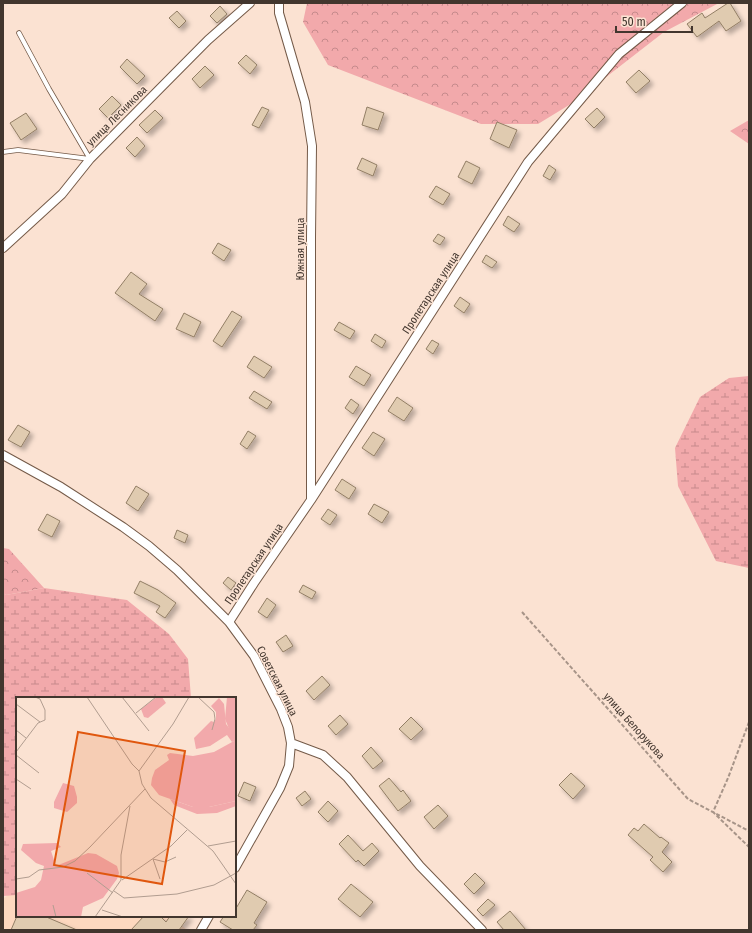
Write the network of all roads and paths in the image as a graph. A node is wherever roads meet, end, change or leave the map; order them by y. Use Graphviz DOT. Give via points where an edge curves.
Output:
graph roads {
  1 [pos="250,3"];
  2 [pos="279,3"];
  3 [pos="682,3"];
  4 [pos="19,33"];
  5 [pos="3,152"];
  6 [pos="90,159"];
  7 [pos="3,248"];
  8 [pos="3,455"];
  9 [pos="311,500"];
  10 [pos="522,612"];
  11 [pos="229,622"];
  12 [pos="749,722"];
  13 [pos="292,743"];
  14 [pos="713,812"];
  15 [pos="749,831"];
  16 [pos="749,847"];
  17 [pos="236,866"];
  18 [pos="208,917"];
  19 [pos="201,930"];
  20 [pos="482,930"];
  1 -- 6 [label="street, улица Лесникова" via="208,40"];
  2 -- 9 [label="street, Южная улица" via="279,14 305,102 312,146"];
  3 -- 9 [label="street, Пролетарская улица" via="619,54 528,162"];
  4 -- 6 [label="lane"];
  5 -- 6 [label="lane" via="18,150"];
  6 -- 7 [label="street, улица Лесникова" via="62,194"];
  8 -- 11 [label="street, Советская улица" via="61,487 149,546"];
  9 -- 11 [label="street, Пролетарская улица"];
  10 -- 14 [label="path, улица Белорукова" via="688,799"];
  11 -- 13 [label="street, Советская улица" via="254,656 281,709"];
  12 -- 14 [label="path"];
  13 -- 17 [label="street" via="289,766 280,788"];
  13 -- 20 [label="street" via="323,755 347,777 420,866"];
  14 -- 15 [label="path, улица Белорукова"];
  14 -- 16 [label="path"];
  18 -- 19 [label="street"];
}
